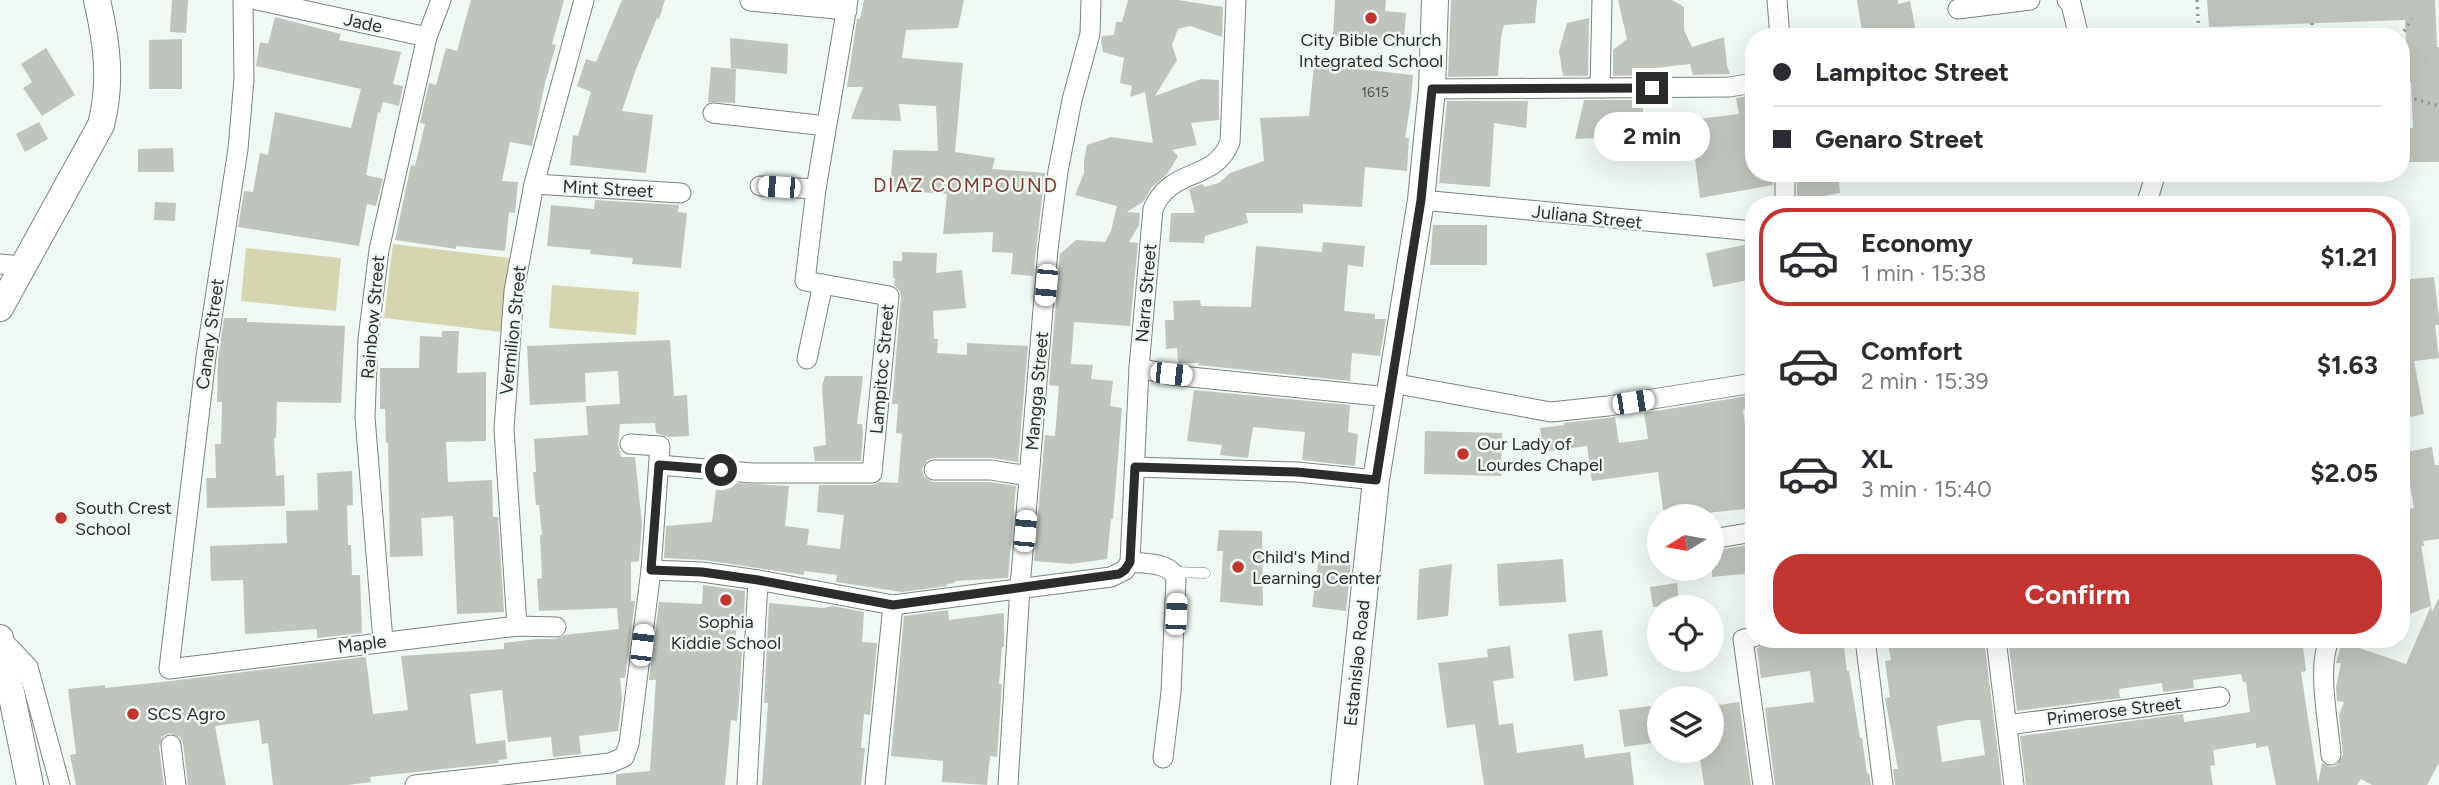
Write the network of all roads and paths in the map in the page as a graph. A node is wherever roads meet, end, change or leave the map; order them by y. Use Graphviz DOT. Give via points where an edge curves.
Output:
graph roads {
  1 [pos="97,0"];
  2 [pos="243,0"];
  3 [pos="257,0"];
  4 [pos="441,0"];
  5 [pos="584,0"];
  6 [pos="1091,0"];
  7 [pos="1236,0"];
  8 [pos="1435,0"];
  9 [pos="1602,0"];
  10 [pos="1777,0"];
  11 [pos="2030,0"];
  12 [pos="2067,0"];
  13 [pos="2197,0"];
  14 [pos="750,1"];
  15 [pos="848,5"];
  16 [pos="1958,9"];
  17 [pos="2412,19"];
  18 [pos="2312,23"];
  19 [pos="1779,28"];
  20 [pos="2077,28"];
  21 [pos="2199,28"];
  22 [pos="2312,28"];
  23 [pos="2406,28"];
  24 [pos="428,37"];
  25 [pos="1745,84"];
  26 [pos="1600,88"];
  27 [pos="1432,89"];
  28 [pos="2410,98"];
  29 [pos="2439,106"];
  30 [pos="713,113"];
  31 [pos="826,126"];
  32 [pos="534,184"];
  33 [pos="760,186"];
  34 [pos="816,189"];
  35 [pos="681,193"];
  36 [pos="1421,200"];
  37 [pos="1745,231"];
  38 [pos="11,265"];
  39 [pos="823,285"];
  40 [pos="0,308"];
  41 [pos="807,359"];
  42 [pos="1139,368"];
  43 [pos="1745,384"];
  44 [pos="1390,390"];
  45 [pos="631,444"];
  46 [pos="659,465"];
  47 [pos="1135,467"];
  48 [pos="934,470"];
  49 [pos="1029,476"];
  50 [pos="1376,480"];
  51 [pos="1745,534"];
  52 [pos="1724,537"];
  53 [pos="1130,562"];
  54 [pos="651,570"];
  55 [pos="1174,572"];
  56 [pos="1205,573"];
  57 [pos="758,580"];
  58 [pos="1020,587"];
  59 [pos="893,605"];
  60 [pos="517,626"];
  61 [pos="556,627"];
  62 [pos="0,638"];
  63 [pos="1745,639"];
  64 [pos="383,641"];
  65 [pos="1866,648"];
  66 [pos="1997,648"];
  67 [pos="2326,648"];
  68 [pos="169,668"];
  69 [pos="2220,698"];
  70 [pos="2007,724"];
  71 [pos="171,745"];
  72 [pos="2331,755"];
  73 [pos="1163,758"];
  74 [pos="30,785"];
  75 [pos="60,785"];
  76 [pos="176,785"];
  77 [pos="415,785"];
  78 [pos="747,785"];
  79 [pos="875,785"];
  80 [pos="1008,785"];
  81 [pos="1344,785"];
  82 [pos="1763,785"];
  83 [pos="1884,785"];
  84 [pos="2014,785"];
  1 -- 38 [label="street" via="108,76 101,125 88,153"];
  2 -- 68 [label="street, Canary Street" via="244,79 238,149 206,357"];
  3 -- 24 [label="street, Jade"];
  4 -- 24 [label="street, Rainbow Street"];
  5 -- 32 [label="street, Vermilion Street"];
  6 -- 49 [label="street, Mangga Street" via="1090,34 1058,171"];
  7 -- 42 [label="street, Narra Street" via="1230,142 1225,155 1214,164 1168,186 1153,209"];
  8 -- 27 [label="street, Estanislao Road"];
  9 -- 26 [label="street"];
  10 -- 19 [label="street"];
  11 -- 16 [label="street"];
  12 -- 20 [label="street"];
  13 -- 21 [label="path"];
  14 -- 15 [label="street"];
  15 -- 31 [label="street"];
  17 -- 23 [label="path"];
  18 -- 22 [label="path"];
  24 -- 64 [label="street, Rainbow Street" via="379,250 368,339 365,417"];
  25 -- 26 [label="street"];
  26 -- 27 [label="street"];
  27 -- 36 [label="street, Estanislao Road"];
  28 -- 29 [label="path"];
  30 -- 31 [label="street"];
  31 -- 34 [label="street"];
  32 -- 35 [label="street, Mint Street"];
  32 -- 60 [label="street, Vermilion Street" via="514,291 504,429"];
  33 -- 34 [label="street"];
  34 -- 39 [label="street" via="805,281"];
  36 -- 37 [label="street, Juliana Street"];
  36 -- 44 [label="street, Estanislao Road"];
  38 -- 40 [label="street"];
  39 -- 41 [label="street"];
  39 -- 46 [label="street, Lampitoc Street" via="889,296 872,473 752,473"];
  42 -- 44 [label="street"];
  42 -- 47 [label="street, Narra Street"];
  43 -- 44 [label="street" via="1551,412"];
  44 -- 50 [label="street, Estanislao Road"];
  45 -- 46 [label="street" via="660,446"];
  46 -- 54 [label="street"];
  47 -- 50 [label="street" via="1297,472"];
  47 -- 53 [label="street, Narra Street"];
  48 -- 49 [label="street" via="991,470"];
  49 -- 58 [label="street, Mangga Street"];
  50 -- 81 [label="street, Estanislao Road"];
  51 -- 52 [label="street"];
  53 -- 55 [label="street" via="1168,567"];
  53 -- 58 [label="street" via="1111,577"];
  54 -- 57 [label="street"];
  54 -- 77 [label="street" via="624,757 610,763"];
  55 -- 56 [label="lane"];
  55 -- 73 [label="street" via="1171,692"];
  57 -- 59 [label="street"];
  57 -- 78 [label="street"];
  58 -- 59 [label="street"];
  58 -- 80 [label="street, Mangga Street"];
  59 -- 79 [label="street"];
  60 -- 61 [label="street, Maple"];
  60 -- 64 [label="street, Maple"];
  62 -- 74 [label="street"];
  62 -- 75 [label="street" via="28,667"];
  63 -- 82 [label="street"];
  64 -- 68 [label="street, Maple"];
  65 -- 83 [label="street"];
  66 -- 70 [label="street"];
  67 -- 72 [label="street"];
  69 -- 70 [label="street, Primerose Street"];
  70 -- 84 [label="street"];
  71 -- 76 [label="street"];
}
